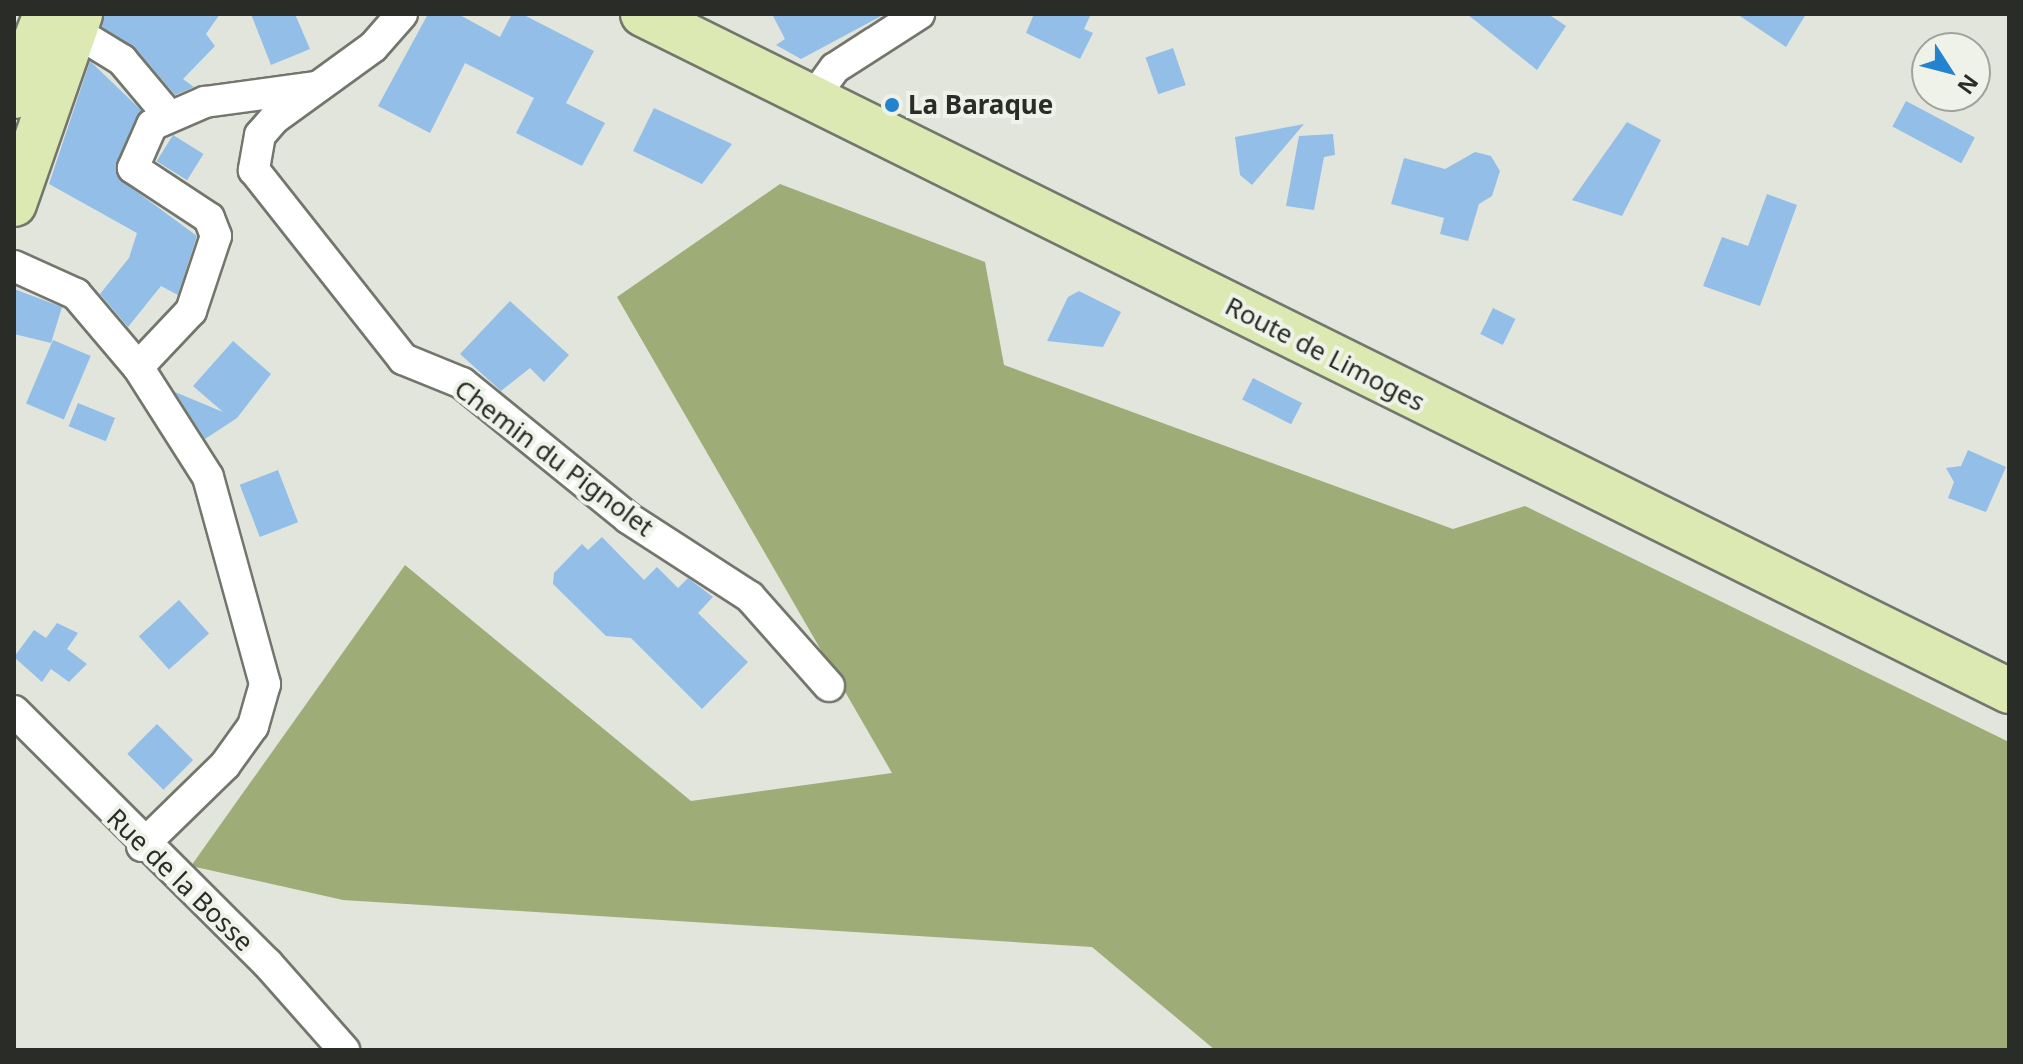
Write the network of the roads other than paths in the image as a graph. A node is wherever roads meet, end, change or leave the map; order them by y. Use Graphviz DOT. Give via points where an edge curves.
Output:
graph roads {
  1 [pos="402,14"];
  2 [pos="643,14"];
  3 [pos="919,14"];
  4 [pos="61,18"];
  5 [pos="316,87"];
  6 [pos="14,96"];
  7 [pos="813,98"];
  8 [pos="169,116"];
  9 [pos="14,147"];
  10 [pos="14,204"];
  11 [pos="14,266"];
  12 [pos="138,367"];
  13 [pos="829,686"];
  14 [pos="2009,691"];
  15 [pos="14,711"];
  16 [pos="142,846"];
  17 [pos="344,1050"];
  1 -- 5 [label="street, Chemin du Pignolet" via="373,47"];
  2 -- 7 [label="main road, Route de Limoges"];
  3 -- 7 [label="street" via="835,68"];
  4 -- 6 [label="main road"];
  4 -- 8 [label="street" via="122,60"];
  4 -- 9 [label="main road"];
  4 -- 10 [label="main road"];
  5 -- 8 [label="street" via="275,87"];
  5 -- 13 [label="street, Chemin du Pignolet" via="260,135 254,170 403,359 462,383 628,518 750,597"];
  7 -- 14 [label="main road, Route de Limoges"];
  8 -- 12 [label="street" via="152,125 133,168 209,218 215,249 191,311"];
  11 -- 12 [label="street" via="76,294"];
  12 -- 16 [label="street" via="208,477 265,684 253,726 225,765"];
  15 -- 16 [label="street, Rue de la Bosse"];
  16 -- 17 [label="street, Rue de la Bosse" via="268,964"];
}
